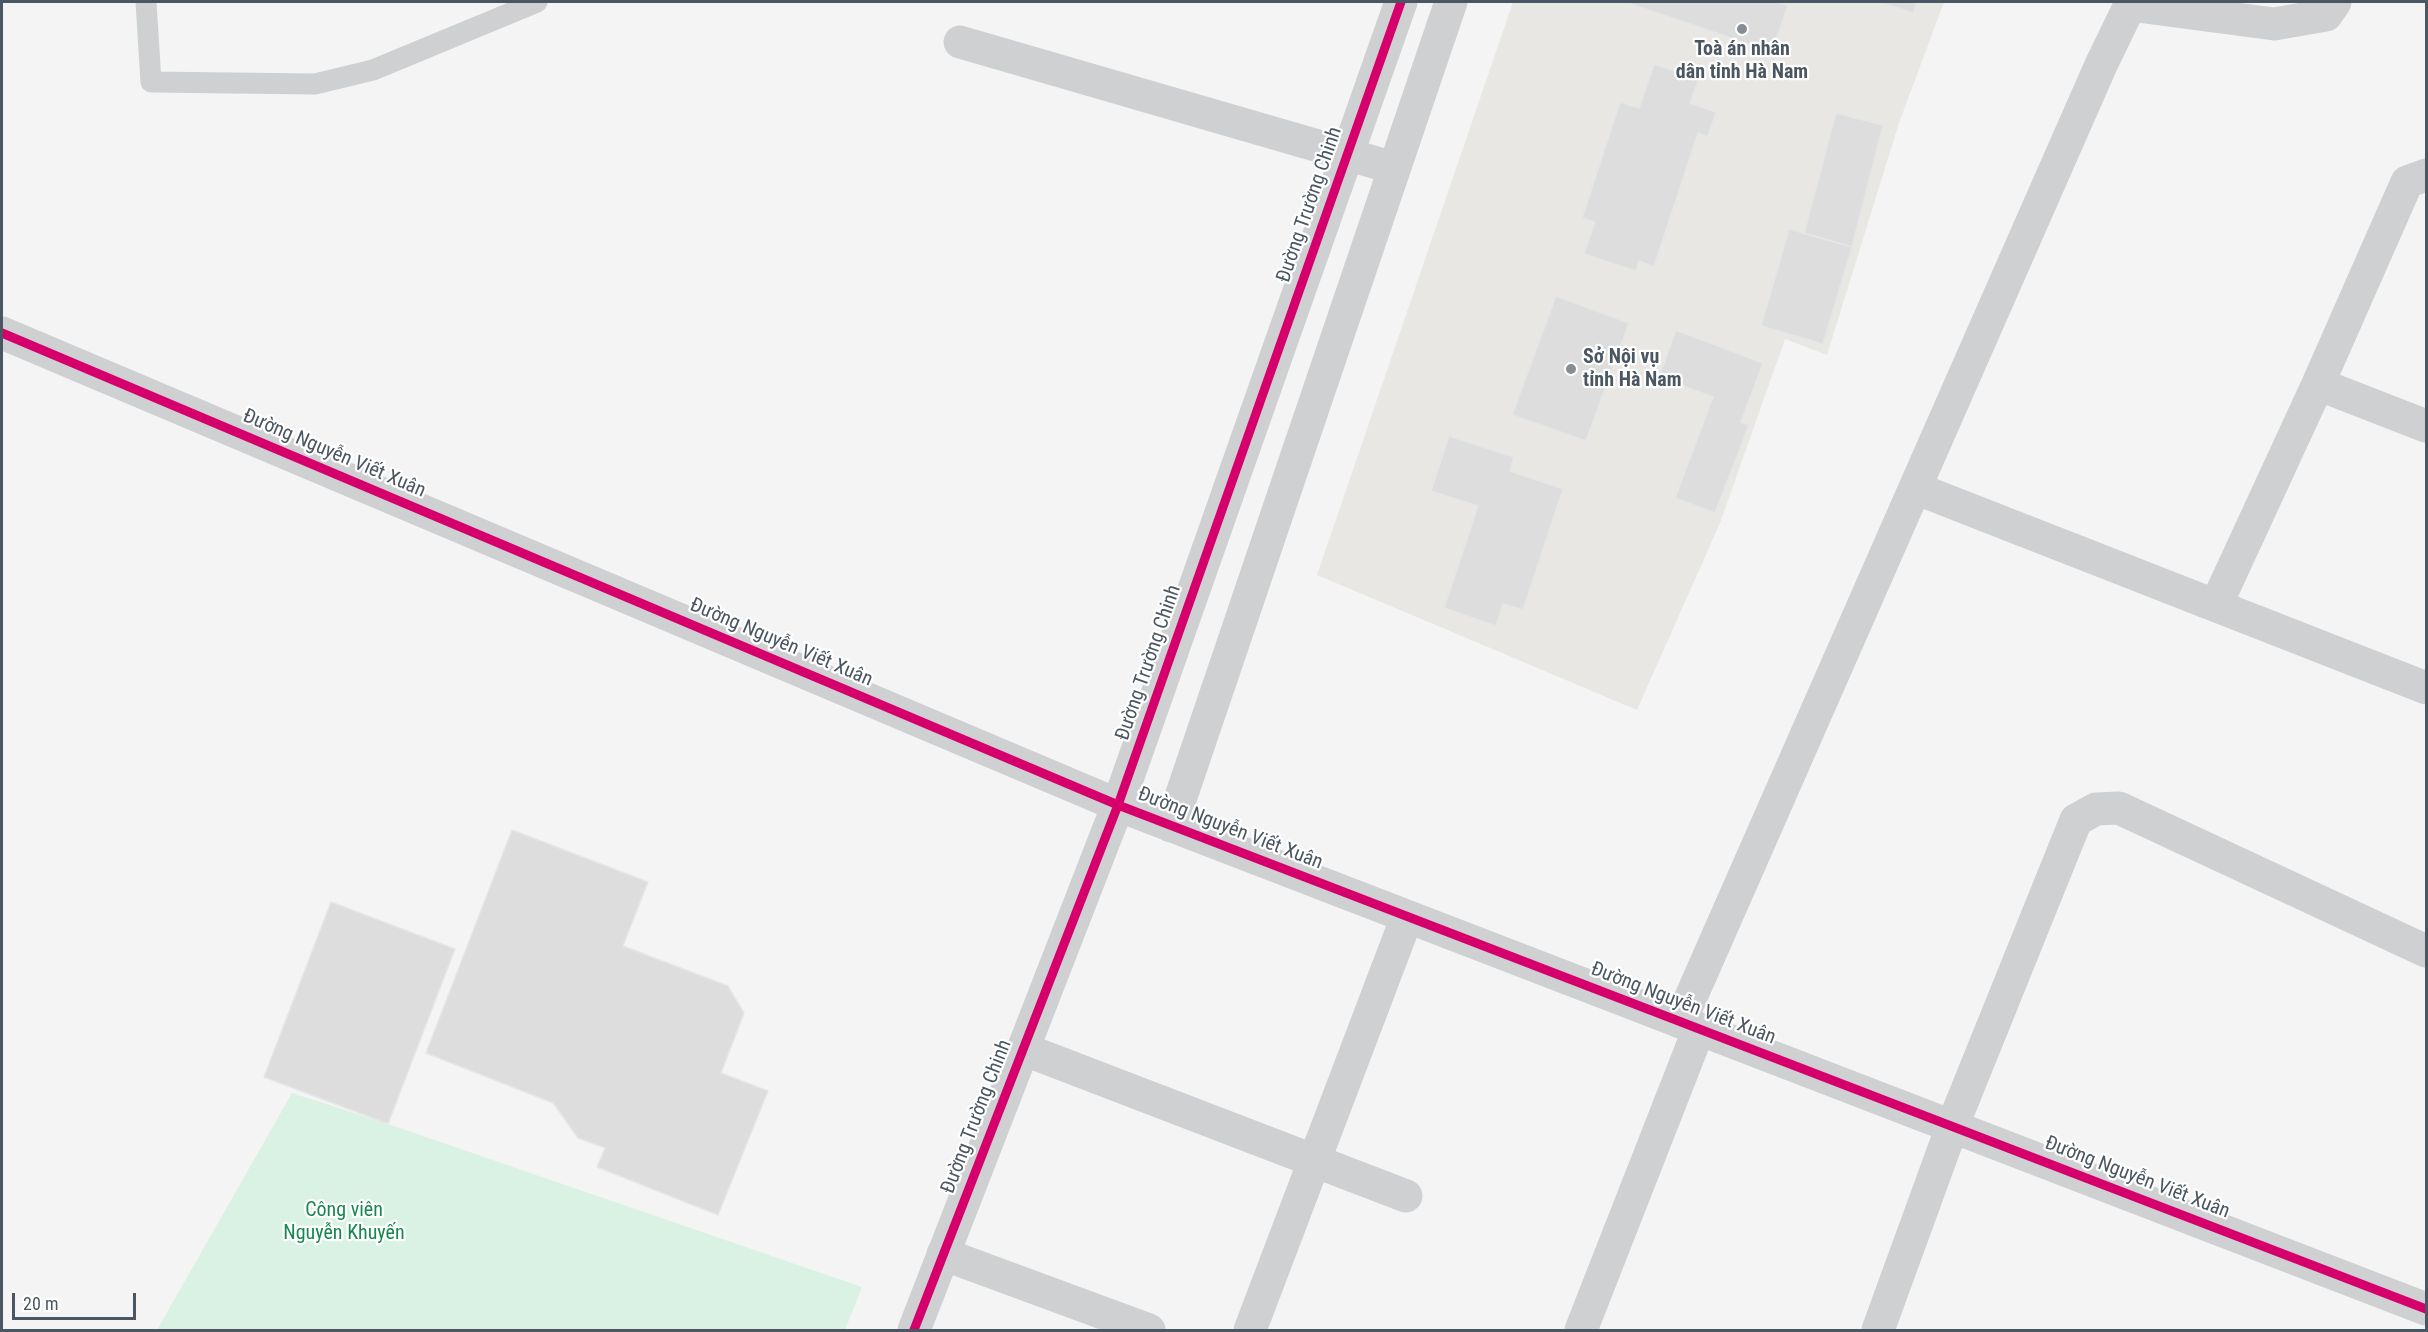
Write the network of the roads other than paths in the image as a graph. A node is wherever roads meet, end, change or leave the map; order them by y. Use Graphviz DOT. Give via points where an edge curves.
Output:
graph roads {
  1 [pos="146,2"];
  2 [pos="537,2"];
  3 [pos="1401,2"];
  4 [pos="1451,2"];
  5 [pos="2335,2"];
  6 [pos="960,42"];
  7 [pos="1347,154"];
  8 [pos="1394,168"];
  9 [pos="2427,175"];
  10 [pos="2,333"];
  11 [pos="2318,384"];
  12 [pos="2427,426"];
  13 [pos="1236,471"];
  14 [pos="1915,488"];
  15 [pos="1286,489"];
  16 [pos="2216,606"];
  17 [pos="2427,688"];
  18 [pos="1118,805"];
  19 [pos="1171,826"];
  20 [pos="1407,917"];
  21 [pos="2427,951"];
  22 [pos="1689,1025"];
  23 [pos="1023,1048"];
  24 [pos="1952,1127"];
  25 [pos="1314,1162"];
  26 [pos="1406,1196"];
  27 [pos="943,1254"];
  28 [pos="2427,1309"];
  29 [pos="914,1330"];
  30 [pos="1149,1330"];
  31 [pos="1250,1330"];
  32 [pos="1581,1330"];
  33 [pos="1878,1330"];
  1 -- 2 [label="lane" via="151,82 315,84 373,70"];
  3 -- 7 [label="street, Đường Trường Chinh"];
  4 -- 8 [label="street"];
  5 -- 14 [label="street" via="2326,15 2274,24 2130,5"];
  6 -- 7 [label="street"];
  7 -- 8 [label="street"];
  7 -- 13 [label="street, Đường Trường Chinh"];
  8 -- 15 [label="street"];
  9 -- 11 [label="street" via="2407,182"];
  10 -- 18 [label="street, Đường Nguyễn Viết Xuân"];
  11 -- 12 [label="street"];
  11 -- 16 [label="street"];
  13 -- 15 [label="street"];
  13 -- 18 [label="street, Đường Trường Chinh"];
  14 -- 16 [label="street"];
  14 -- 22 [label="street"];
  15 -- 19 [label="street"];
  16 -- 17 [label="street"];
  18 -- 19 [label="street, Đường Nguyễn Viết Xuân"];
  18 -- 23 [label="street, Đường Trường Chinh"];
  19 -- 20 [label="street, Đường Nguyễn Viết Xuân"];
  20 -- 22 [label="street, Đường Nguyễn Viết Xuân"];
  20 -- 25 [label="street"];
  21 -- 24 [label="street" via="2119,808 2096,809 2076,820"];
  22 -- 24 [label="street, Đường Nguyễn Viết Xuân"];
  22 -- 32 [label="street"];
  23 -- 25 [label="street"];
  23 -- 27 [label="street, Đường Trường Chinh"];
  24 -- 28 [label="street, Đường Nguyễn Viết Xuân"];
  24 -- 33 [label="street"];
  25 -- 26 [label="street"];
  25 -- 31 [label="street"];
  27 -- 29 [label="street, Đường Trường Chinh"];
  27 -- 30 [label="street"];
}
